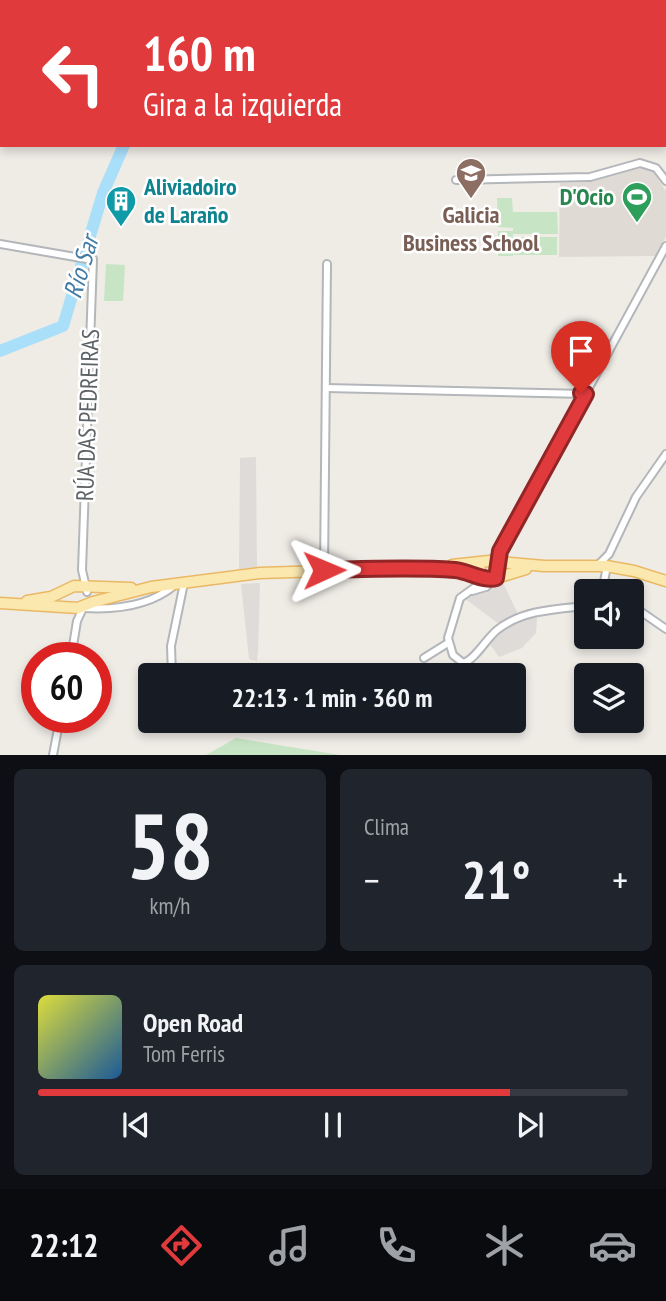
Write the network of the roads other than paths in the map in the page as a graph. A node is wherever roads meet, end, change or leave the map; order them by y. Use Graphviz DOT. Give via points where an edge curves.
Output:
graph roads {
  1 [pos="456,180"];
  2 [pos="666,181"];
  3 [pos="0,244"];
  4 [pos="666,246"];
  5 [pos="327,264"];
  6 [pos="326,388"];
  7 [pos="586,394"];
  8 [pos="666,454"];
  9 [pos="609,554"];
  10 [pos="595,566"];
  11 [pos="494,567"];
  12 [pos="610,567"];
  13 [pos="421,568"];
  14 [pos="82,570"];
  15 [pos="324,570"];
  16 [pos="481,576"];
  17 [pos="606,579"];
  18 [pos="666,581"];
  19 [pos="180,583"];
  20 [pos="81,587"];
  21 [pos="151,587"];
  22 [pos="470,591"];
  23 [pos="1,603"];
  24 [pos="76,607"];
  25 [pos="574,607"];
  26 [pos="644,613"];
  27 [pos="666,629"];
  28 [pos="74,642"];
  29 [pos="448,643"];
  30 [pos="424,658"];
  31 [pos="172,663"];
  32 [pos="57,733"];
  33 [pos="53,755"];
  1 -- 2 [label="street" via="590,177 640,163 653,167"];
  3 -- 14 [label="street, RÚA DAS PEDREIRAS" via="90,259"];
  4 -- 7 [label="street"];
  5 -- 6 [label="street"];
  6 -- 7 [label="street"];
  6 -- 15 [label="street"];
  7 -- 11 [label="street"];
  8 -- 9 [label="street" via="636,496"];
  9 -- 10 [label="street"];
  9 -- 12 [label="street"];
  10 -- 11 [label="main road"];
  10 -- 12 [label="main road"];
  11 -- 13 [label="main road"];
  11 -- 16 [label="main road" via="481,567"];
  11 -- 16 [label="main road" via="490,580"];
  11 -- 22 [label="street" via="486,587"];
  12 -- 17 [label="street"];
  12 -- 18 [label="main road"];
  13 -- 15 [label="main road"];
  13 -- 16 [label="main road"];
  14 -- 20 [label="street"];
  14 -- 20 [label="street, RÚA DAS PEDREIRAS"];
  15 -- 19 [label="main road"];
  16 -- 22 [label="street"];
  19 -- 21 [label="main road"];
  19 -- 24 [label="street" via="142,603"];
  19 -- 31 [label="street"];
  20 -- 21 [label="main road"];
  20 -- 23 [label="main road" via="46,599"];
  20 -- 24 [label="main road"];
  20 -- 24 [label="main road" via="65,597"];
  21 -- 24 [label="main road"];
  22 -- 29 [label="street" via="460,598"];
  23 -- 24 [label="main road"];
  24 -- 28 [label="street"];
  25 -- 29 [label="street" via="510,621 465,663 456,659"];
  26 -- 27 [label="street"];
  29 -- 30 [label="street"];
  32 -- 33 [label="street"];
}
